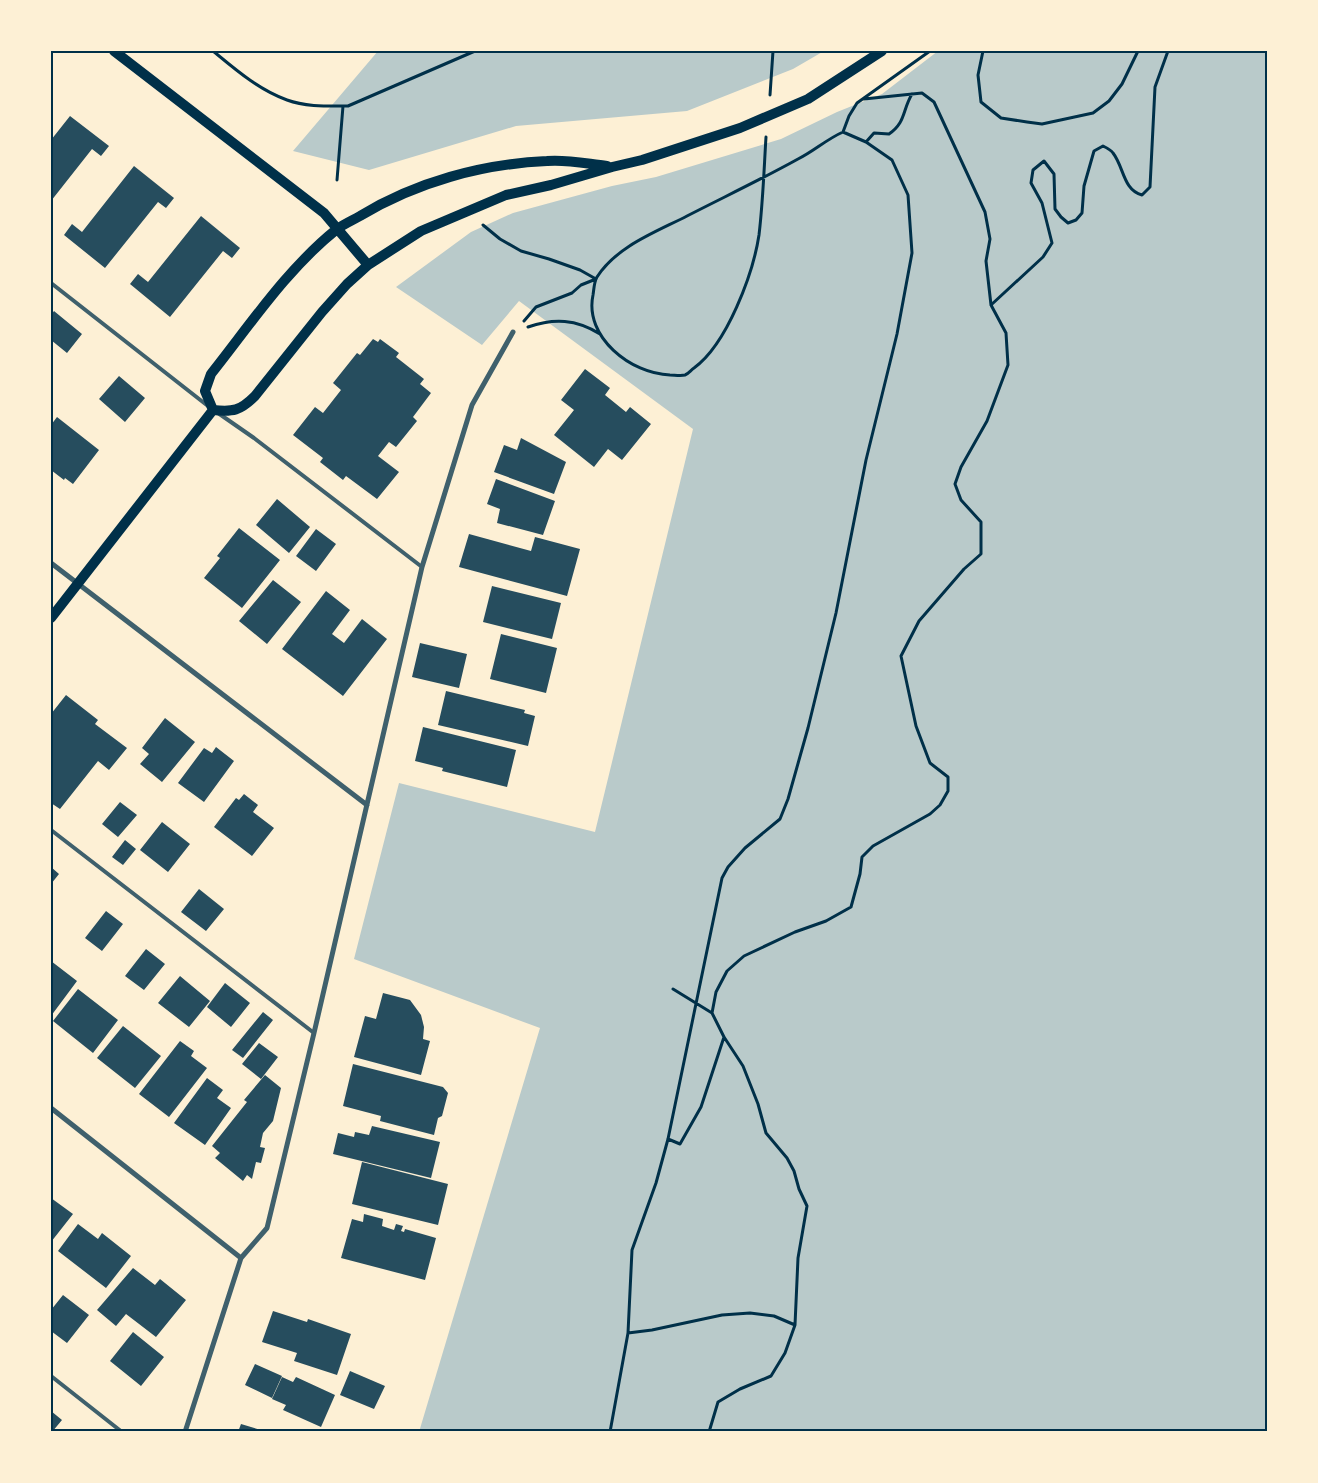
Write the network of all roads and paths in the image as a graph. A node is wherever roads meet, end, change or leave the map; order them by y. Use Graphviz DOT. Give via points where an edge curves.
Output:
graph roads {
  1 [pos="114,51"];
  2 [pos="214,51"];
  3 [pos="475,51"];
  4 [pos="773,51"];
  5 [pos="882,51"];
  6 [pos="930,51"];
  7 [pos="984,51"];
  8 [pos="1138,51"];
  9 [pos="1168,51"];
  10 [pos="912,94"];
  11 [pos="864,99"];
  12 [pos="769,100"];
  13 [pos="343,106"];
  14 [pos="767,129"];
  15 [pos="843,132"];
  16 [pos="866,142"];
  17 [pos="612,166"];
  18 [pos="337,180"];
  19 [pos="475,225"];
  20 [pos="338,229"];
  21 [pos="368,265"];
  22 [pos="596,279"];
  23 [pos="51,283"];
  24 [pos="991,306"];
  25 [pos="513,332"];
  26 [pos="600,334"];
  27 [pos="213,410"];
  28 [pos="51,563"];
  29 [pos="422,566"];
  30 [pos="78,584"];
  31 [pos="51,618"];
  32 [pos="367,805"];
  33 [pos="51,830"];
  34 [pos="673,989"];
  35 [pos="712,1013"];
  36 [pos="314,1033"];
  37 [pos="724,1037"];
  38 [pos="51,1108"];
  39 [pos="668,1139"];
  40 [pos="241,1258"];
  41 [pos="794,1325"];
  42 [pos="628,1333"];
  43 [pos="51,1376"];
  44 [pos="122,1432"];
  45 [pos="185,1432"];
  46 [pos="610,1432"];
  47 [pos="709,1432"];
  1 -- 20 [label="main road" via="324,213"];
  2 -- 13 [label="path" via="264,89 288,101"];
  3 -- 13 [label="path"];
  4 -- 12 [label="path"];
  5 -- 17 [label="main road" via="791,107 672,152"];
  6 -- 11 [label="path"];
  7 -- 8 [label="path" via="978,75 981,102 1001,118 1042,124 1093,113 1109,101 1122,84"];
  9 -- 24 [label="path" via="1155,87 1150,187 1142,195 1135,193 1113,152 1104,146 1094,151 1092,156 1084,186 1082,213 1068,223 1055,209 1054,174 1044,161 1033,170 1031,183 1042,203 1052,243 1043,257"];
  10 -- 11 [label="path"];
  10 -- 16 [label="path" via="898,127 889,134 874,133"];
  10 -- 24 [label="path" via="922,93 934,102 985,212 990,239 986,261"];
  11 -- 15 [label="path" via="857,103"];
  13 -- 18 [label="path"];
  14 -- 26 [label="path" via="758,235 734,314 716,345 701,363 685,375 658,374 627,361 610,348"];
  15 -- 16 [label="path"];
  15 -- 22 [label="path" via="800,159 628,246"];
  16 -- 39 [label="path" via="892,160 908,195 912,253 897,334 866,460 836,613 788,799 780,818 745,848 722,878"];
  17 -- 20 [label="main road" via="548,160 478,169 408,192"];
  17 -- 21 [label="main road" via="506,195 421,232"];
  19 -- 22 [label="path" via="489,228 521,252 550,259"];
  20 -- 21 [label="main road"];
  20 -- 27 [label="main road" via="288,278 211,374 205,391"];
  21 -- 27 [label="main road" via="322,312 250,401 231,412"];
  22 -- 25 [label="path" via="572,293 536,307"];
  22 -- 26 [label="path" via="593,319"];
  23 -- 27 [label="lane"];
  24 -- 35 [label="path" via="1006,333 1008,365 988,421 961,467 955,484 961,500 981,522 981,554 919,621 901,656 916,726 930,763 948,777 948,791 930,814 873,846 862,857 852,907 744,956 727,971 716,992"];
  25 -- 26 [label="path" via="544,321 562,321 585,325"];
  25 -- 29 [label="street" via="472,405"];
  27 -- 29 [label="lane"];
  27 -- 30 [label="main road"];
  28 -- 30 [label="street"];
  29 -- 32 [label="street"];
  30 -- 31 [label="main road"];
  30 -- 32 [label="street"];
  32 -- 36 [label="street"];
  33 -- 36 [label="lane"];
  34 -- 35 [label="path"];
  35 -- 37 [label="path"];
  36 -- 40 [label="street" via="267,1228"];
  37 -- 39 [label="path" via="701,1107 680,1144"];
  37 -- 41 [label="path" via="743,1066 766,1133 787,1158 807,1206 798,1258"];
  38 -- 40 [label="street"];
  39 -- 42 [label="path" via="632,1250"];
  40 -- 45 [label="street"];
  41 -- 42 [label="path" via="774,1316 750,1313 722,1315"];
  41 -- 47 [label="path" via="786,1353 771,1376 718,1402"];
  42 -- 46 [label="path"];
  43 -- 44 [label="lane"];
}
